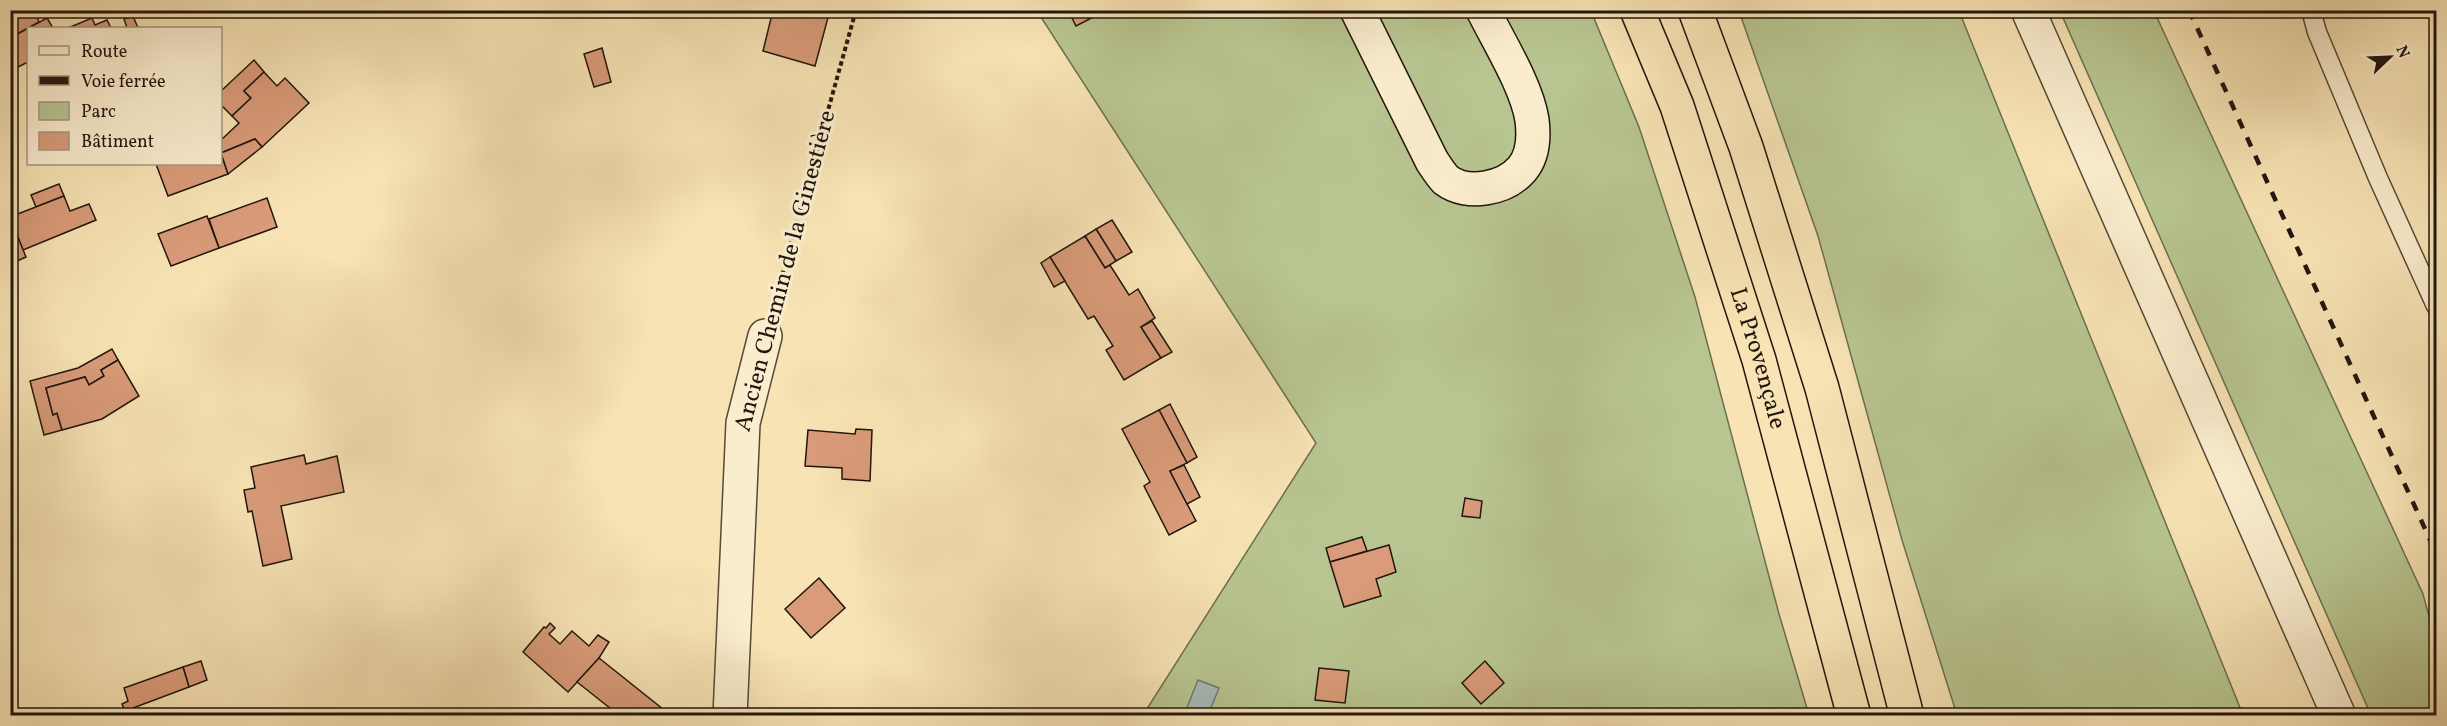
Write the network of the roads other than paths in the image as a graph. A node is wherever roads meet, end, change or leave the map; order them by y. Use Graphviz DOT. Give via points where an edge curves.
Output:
graph roads {
  1 [pos="1357,10"];
  2 [pos="1484,10"];
  3 [pos="1637,10"];
  4 [pos="1695,10"];
  5 [pos="2028,10"];
  6 [pos="2312,10"];
  7 [pos="2436,306"];
  8 [pos="765,336"];
  9 [pos="730,716"];
  10 [pos="1854,716"];
  11 [pos="1907,716"];
  12 [pos="2339,716"];
  1 -- 2 [label="street" via="1432,161 1445,179 1465,189 1482,189 1504,182 1522,169 1532,147 1528,100"];
  3 -- 10 [label="highway, La Provençale" via="1677,106 1760,360"];
  4 -- 11 [label="highway" via="1746,147 1822,387"];
  5 -- 12 [label="street"];
  6 -- 7 [label="lane" via="2317,32 2378,178"];
  8 -- 9 [label="street, Ancien Chemin de la Ginestière" via="742,423"];
}
